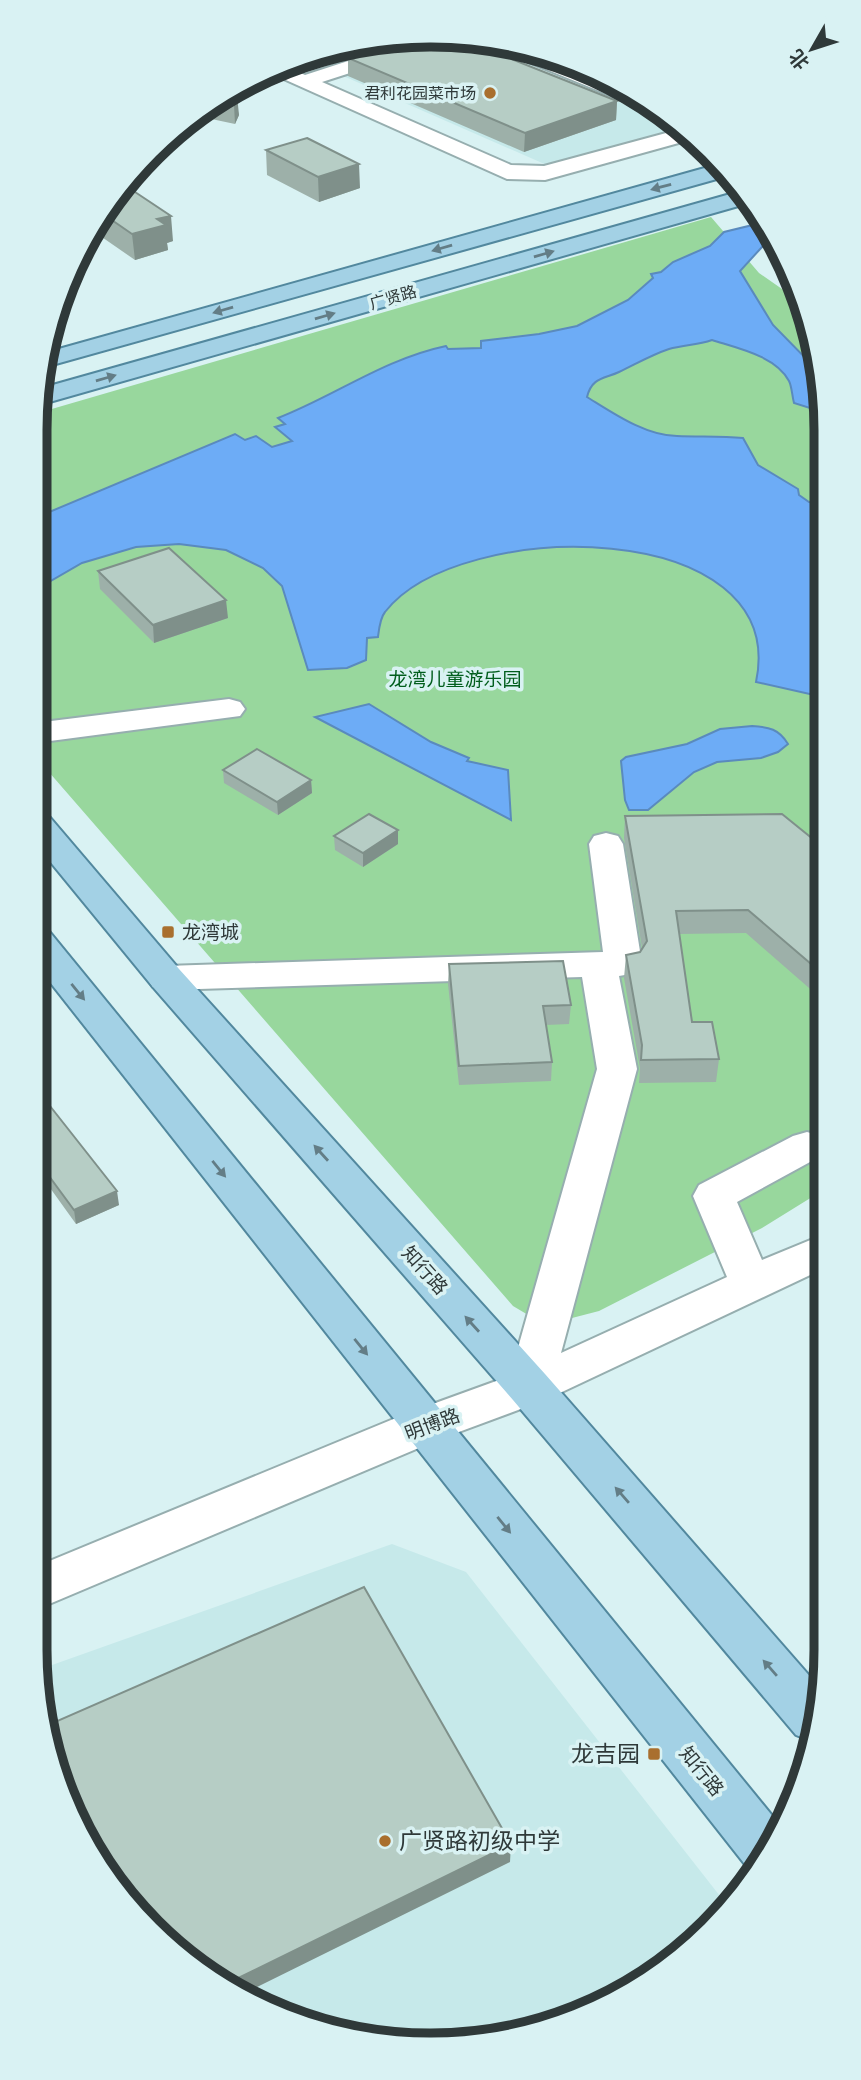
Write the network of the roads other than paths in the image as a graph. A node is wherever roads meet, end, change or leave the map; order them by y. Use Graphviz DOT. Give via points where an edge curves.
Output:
graph roads {
  1 [pos="409,48"];
  2 [pos="287,75"];
  3 [pos="303,82"];
  4 [pos="677,137"];
  5 [pos="714,173"];
  6 [pos="737,199"];
  7 [pos="55,358"];
  8 [pos="49,394"];
  9 [pos="229,709"];
  10 [pos="47,732"];
  11 [pos="47,835"];
  12 [pos="606,844"];
  13 [pos="47,953"];
  14 [pos="598,965"];
  15 [pos="166,978"];
  16 [pos="807,1146"];
  17 [pos="814,1255"];
  18 [pos="751,1284"];
  19 [pos="529,1387"];
  20 [pos="424,1426"];
  21 [pos="47,1584"];
  22 [pos="808,1713"];
  23 [pos="761,1843"];
  1 -- 3 [label="street"];
  2 -- 3 [label="street"];
  3 -- 4 [label="street" via="507,172 545,173"];
  5 -- 7 [label="main road, 广贤路, one-way"];
  8 -- 6 [label="main road, 广贤路, one-way"];
  9 -- 10 [label="street"];
  11 -- 15 [label="main road, 知行路"];
  12 -- 14 [label="street" via="623,964"];
  13 -- 20 [label="main road, 知行路, one-way"];
  14 -- 15 [label="street"];
  14 -- 19 [label="street" via="617,1069"];
  19 -- 15 [label="main road, 知行路, one-way"];
  16 -- 18 [label="street" via="714,1196"];
  17 -- 18 [label="street, 明博路"];
  18 -- 19 [label="street, 明博路"];
  19 -- 20 [label="street, 明博路"];
  22 -- 19 [label="main road, 知行路, one-way"];
  20 -- 21 [label="street, 明博路"];
  20 -- 23 [label="main road, 知行路, one-way"];
}
